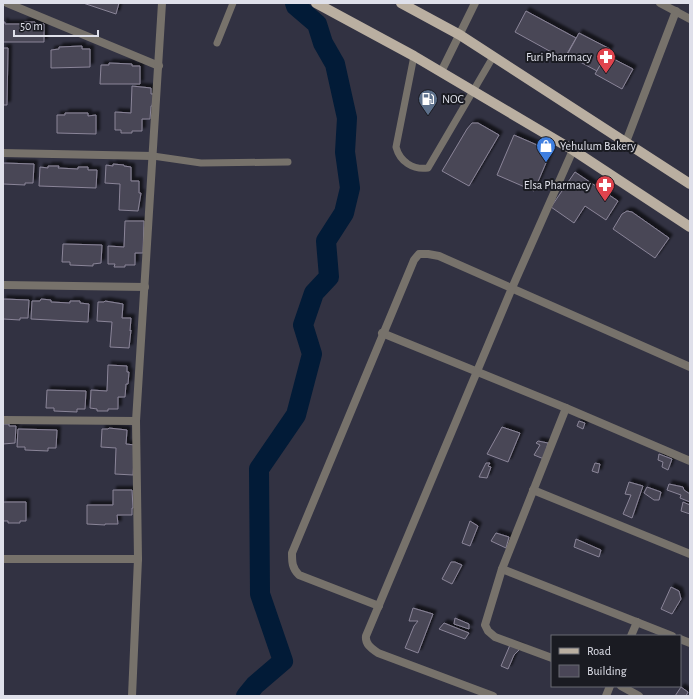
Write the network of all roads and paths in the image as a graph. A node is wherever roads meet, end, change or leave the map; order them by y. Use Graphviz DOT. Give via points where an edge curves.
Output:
graph roads {
  1 [pos="7,3"];
  2 [pos="162,3"];
  3 [pos="233,3"];
  4 [pos="316,3"];
  5 [pos="401,3"];
  6 [pos="475,3"];
  7 [pos="660,3"];
  8 [pos="676,11"];
  9 [pos="690,18"];
  10 [pos="460,35"];
  11 [pos="217,43"];
  12 [pos="414,56"];
  13 [pos="493,57"];
  14 [pos="159,66"];
  15 [pos="441,72"];
  16 [pos="474,91"];
  17 [pos="626,142"];
  18 [pos="573,150"];
  19 [pos="3,153"];
  20 [pos="153,156"];
  21 [pos="288,162"];
  22 [pos="690,184"];
  23 [pos="690,227"];
  24 [pos="3,285"];
  25 [pos="145,287"];
  26 [pos="512,288"];
  27 [pos="382,333"];
  28 [pos="690,368"];
  29 [pos="478,372"];
  30 [pos="566,408"];
  31 [pos="3,420"];
  32 [pos="136,421"];
  33 [pos="690,461"];
  34 [pos="533,490"];
  35 [pos="690,554"];
  36 [pos="3,559"];
  37 [pos="138,559"];
  38 [pos="502,569"];
  39 [pos="379,606"];
  40 [pos="637,622"];
  41 [pos="631,635"];
  42 [pos="670,635"];
  43 [pos="551,658"];
  44 [pos="624,687"];
  45 [pos="132,696"];
  46 [pos="493,696"];
  47 [pos="639,696"];
  1 -- 14 [label="street"];
  2 -- 14 [label="street"];
  3 -- 11 [label="lane"];
  4 -- 12 [label="main road"];
  5 -- 10 [label="main road"];
  6 -- 10 [label="street"];
  7 -- 8 [label="street"];
  8 -- 9 [label="street"];
  8 -- 17 [label="street"];
  10 -- 13 [label="main road"];
  10 -- 15 [label="street"];
  12 -- 15 [label="main road"];
  12 -- 16 [label="lane" via="396,147 398,155 407,163 419,169 428,168"];
  13 -- 16 [label="lane"];
  13 -- 17 [label="main road"];
  14 -- 20 [label="street"];
  15 -- 16 [label="main road"];
  16 -- 18 [label="main road"];
  17 -- 22 [label="main road"];
  18 -- 23 [label="main road"];
  18 -- 26 [label="street"];
  19 -- 20 [label="street"];
  20 -- 21 [label="lane" via="201,162"];
  20 -- 25 [label="street"];
  24 -- 25 [label="street"];
  25 -- 32 [label="street"];
  26 -- 27 [label="street" via="439,256 420,254 414,260"];
  26 -- 28 [label="street"];
  26 -- 29 [label="street"];
  27 -- 29 [label="street"];
  27 -- 39 [label="street" via="292,553 294,569 299,575"];
  29 -- 30 [label="street"];
  29 -- 39 [label="street"];
  30 -- 33 [label="street"];
  30 -- 34 [label="street"];
  31 -- 32 [label="street"];
  32 -- 37 [label="street"];
  34 -- 35 [label="street"];
  34 -- 38 [label="street"];
  36 -- 37 [label="street"];
  37 -- 45 [label="street"];
  38 -- 40 [label="street"];
  38 -- 43 [label="street" via="485,625 488,631 495,637"];
  39 -- 46 [label="street" via="366,636 368,646 373,650"];
  40 -- 41 [label="street"];
  40 -- 42 [label="street"];
  44 -- 47 [label="street"];
}
